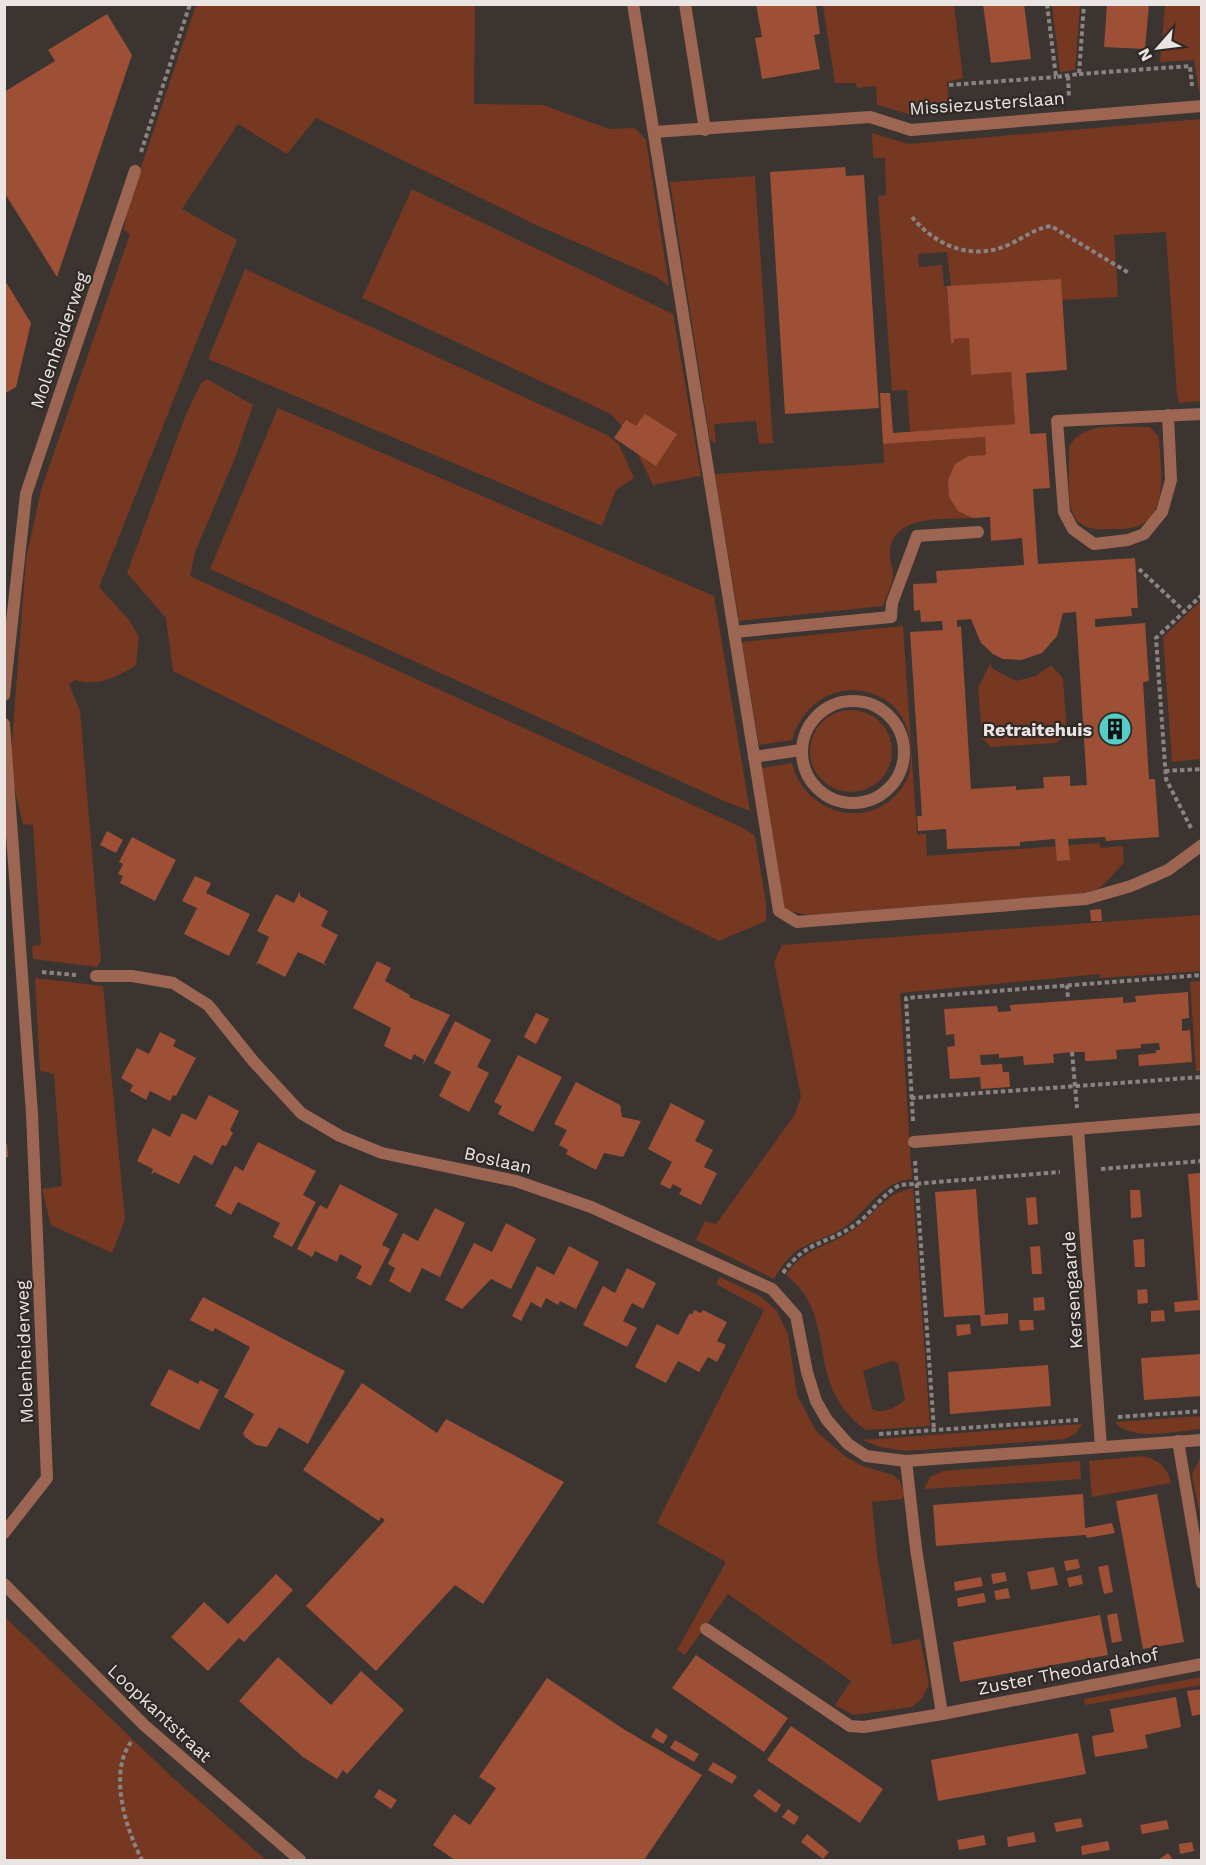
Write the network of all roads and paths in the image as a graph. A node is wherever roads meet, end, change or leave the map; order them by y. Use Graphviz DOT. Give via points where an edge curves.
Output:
graph roads {
  1 [pos="190,4"];
  2 [pos="633,4"];
  3 [pos="685,4"];
  4 [pos="1047,4"];
  5 [pos="1084,4"];
  6 [pos="1079,74"];
  7 [pos="1056,77"];
  8 [pos="949,85"];
  9 [pos="1198,106"];
  10 [pos="705,130"];
  11 [pos="654,132"];
  12 [pos="135,171"];
  13 [pos="912,217"];
  14 [pos="1129,273"];
  15 [pos="1202,414"];
  16 [pos="1168,415"];
  17 [pos="978,532"];
  18 [pos="1139,569"];
  19 [pos="1202,595"];
  20 [pos="1184,611"];
  21 [pos="734,632"];
  22 [pos="4,695"];
  23 [pos="4,724"];
  24 [pos="801,750"];
  25 [pos="754,757"];
  26 [pos="1202,769"];
  27 [pos="1165,771"];
  28 [pos="1201,845"];
  29 [pos="23,970"];
  30 [pos="96,976"];
  31 [pos="1067,985"];
  32 [pos="1068,1000"];
  33 [pos="1072,1053"];
  34 [pos="1202,1077"];
  35 [pos="1075,1086"];
  36 [pos="911,1098"];
  37 [pos="1202,1119"];
  38 [pos="1078,1130"];
  39 [pos="914,1142"];
  40 [pos="1202,1161"];
  41 [pos="1081,1171"];
  42 [pos="772,1289"];
  43 [pos="1202,1411"];
  44 [pos="1099,1418"];
  45 [pos="842,1437"];
  46 [pos="1202,1440"];
  47 [pos="1178,1441"];
  48 [pos="1101,1447"];
  49 [pos="906,1461"];
  50 [pos="4,1533"];
  51 [pos="1202,1583"];
  52 [pos="4,1584"];
  53 [pos="706,1629"];
  54 [pos="1202,1664"];
  55 [pos="942,1714"];
  56 [pos="144,1725"];
  57 [pos="142,1860"];
  58 [pos="300,1860"];
  1 -- 12 [label="path"];
  2 -- 11 [label="street"];
  3 -- 10 [label="street"];
  4 -- 7 [label="path, Missiezusterslaan"];
  5 -- 6 [label="path, Missiezusterslaan"];
  6 -- 7 [label="path, Missiezusterslaan"];
  6 -- 9 [label="path" via="1191,66"];
  7 -- 8 [label="path"];
  9 -- 10 [label="street, Missiezusterslaan" via="911,129 870,117"];
  10 -- 11 [label="street, Missiezusterslaan"];
  11 -- 21 [label="street"];
  12 -- 22 [label="street, Molenheiderweg" via="26,494"];
  13 -- 14 [label="path" via="922,230 946,245 980,252 1000,248 1029,232 1051,226"];
  15 -- 16 [label="street"];
  16 -- 16 [label="street" via="1057,421 1064,512 1083,538 1094,544 1128,540 1144,534 1162,512 1171,480"];
  17 -- 21 [label="street" via="917,536 892,603 891,617"];
  18 -- 20 [label="path"];
  19 -- 20 [label="path"];
  20 -- 27 [label="path" via="1156,638"];
  21 -- 25 [label="street"];
  23 -- 29 [label="street, Molenheiderweg"];
  24 -- 24 [label="street" via="807,775 816,787 841,802 855,803 882,794 900,771 904,757 898,729 890,717 865,702 850,701 823,710 805,732"];
  24 -- 25 [label="street"];
  25 -- 28 [label="street" via="779,912 797,922 1086,899 1168,870"];
  26 -- 27 [label="path"];
  27 -- 28 [label="path" via="1166,780"];
  29 -- 30 [label="path"];
  29 -- 50 [label="street, Molenheiderweg" via="47,1478"];
  30 -- 42 [label="street, Boslaan" via="132,976 173,983 208,1005 301,1113 340,1136 382,1154 516,1180 591,1207"];
  31 -- 32 [label="path"];
  33 -- 35 [label="path"];
  34 -- 35 [label="path"];
  35 -- 36 [label="path"];
  35 -- 38 [label="path"];
  37 -- 38 [label="street"];
  38 -- 39 [label="street"];
  38 -- 41 [label="street, Kersengaarde"];
  40 -- 41 [label="path"];
  41 -- 42 [label="path" via="900,1185 886,1193 854,1226 795,1256"];
  41 -- 44 [label="street, Kersengaarde"];
  42 -- 45 [label="street, Boslaan" via="796,1316 816,1401 826,1420"];
  43 -- 44 [label="path"];
  44 -- 45 [label="path"];
  44 -- 48 [label="street, Kersengaarde"];
  45 -- 49 [label="street, Boslaan" via="867,1456"];
  46 -- 47 [label="street"];
  47 -- 48 [label="street"];
  47 -- 51 [label="street"];
  48 -- 49 [label="street"];
  49 -- 55 [label="street"];
  52 -- 56 [label="street, Loopkantstraat"];
  53 -- 55 [label="street, Zuster Theodardahof" via="850,1726"];
  54 -- 55 [label="street, Zuster Theodardahof"];
  56 -- 57 [label="path" via="128,1748 119,1783"];
  56 -- 58 [label="street, Loopkantstraat"];
}
